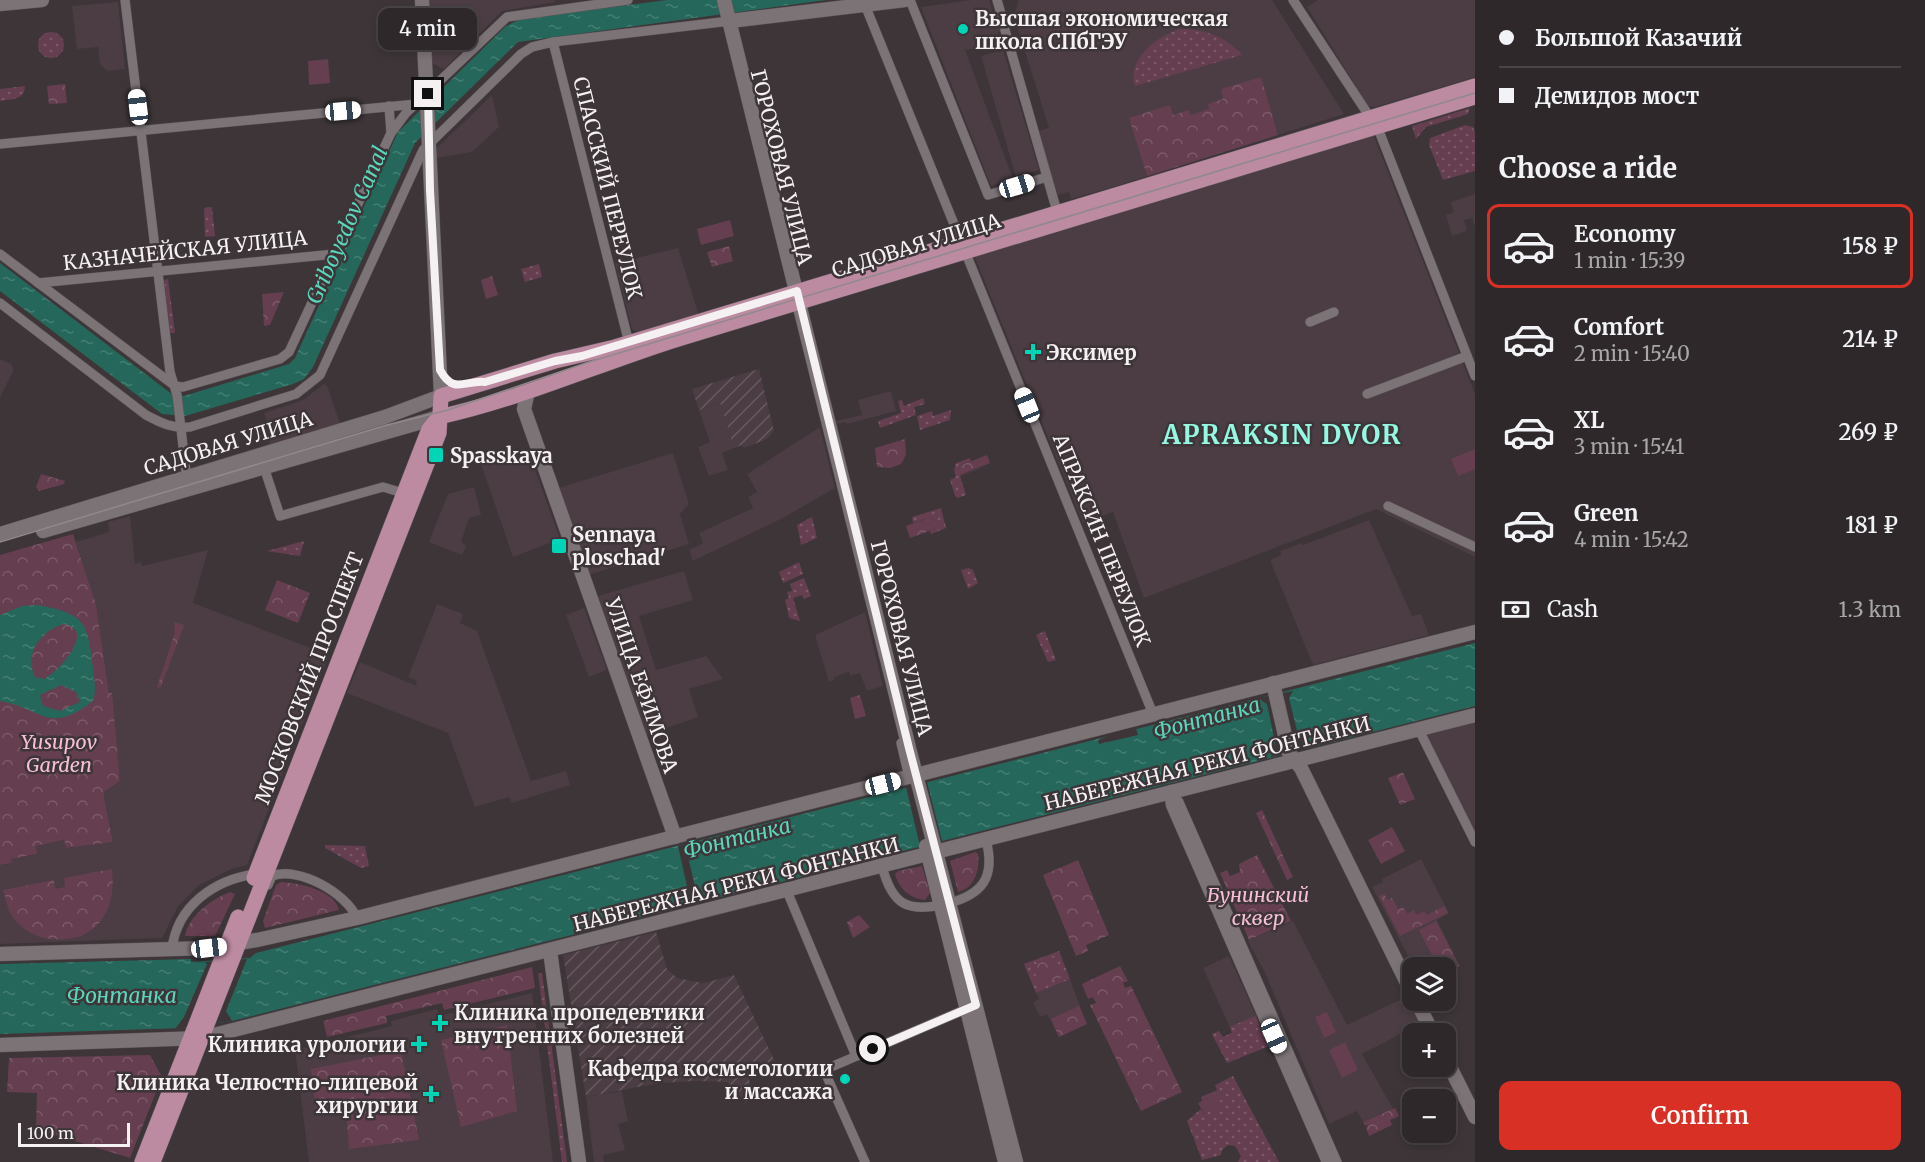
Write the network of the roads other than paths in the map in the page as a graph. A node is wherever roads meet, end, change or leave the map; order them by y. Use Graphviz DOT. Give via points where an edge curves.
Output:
graph roads {
  1 [pos="42,0"];
  2 [pos="124,0"];
  3 [pos="422,0"];
  4 [pos="628,0"];
  5 [pos="905,0"];
  6 [pos="910,0"];
  7 [pos="997,0"];
  8 [pos="1293,0"];
  9 [pos="0,4"];
  10 [pos="865,5"];
  11 [pos="725,11"];
  12 [pos="553,42"];
  13 [pos="1475,86"];
  14 [pos="1475,97"];
  15 [pos="424,100"];
  16 [pos="388,106"];
  17 [pos="1372,122"];
  18 [pos="141,130"];
  19 [pos="391,132"];
  20 [pos="0,144"];
  21 [pos="428,145"];
  22 [pos="1047,177"];
  23 [pos="1059,218"];
  24 [pos="963,247"];
  25 [pos="0,254"];
  26 [pos="334,254"];
  27 [pos="157,270"];
  28 [pos="38,283"];
  29 [pos="796,298"];
  30 [pos="0,303"];
  31 [pos="1334,312"];
  32 [pos="1310,322"];
  33 [pos="629,343"];
  34 [pos="1467,356"];
  35 [pos="440,370"];
  36 [pos="1475,376"];
  37 [pos="485,382"];
  38 [pos="176,391"];
  39 [pos="528,392"];
  40 [pos="1367,394"];
  41 [pos="506,398"];
  42 [pos="440,407"];
  43 [pos="524,409"];
  44 [pos="180,428"];
  45 [pos="394,429"];
  46 [pos="423,444"];
  47 [pos="262,461"];
  48 [pos="187,483"];
  49 [pos="404,493"];
  50 [pos="1388,506"];
  51 [pos="0,534"];
  52 [pos="0,544"];
  53 [pos="1475,547"];
  54 [pos="1475,632"];
  55 [pos="1274,689"];
  56 [pos="1153,714"];
  57 [pos="1475,716"];
  58 [pos="1419,730"];
  59 [pos="1292,757"];
  60 [pos="914,781"];
  61 [pos="1171,792"];
  62 [pos="675,837"];
  63 [pos="986,840"];
  64 [pos="1475,842"];
  65 [pos="931,849"];
  66 [pos="882,866"];
  67 [pos="255,874"];
  68 [pos="787,891"];
  69 [pos="945,904"];
  70 [pos="249,918"];
  71 [pos="357,918"];
  72 [pos="172,949"];
  73 [pos="231,950"];
  74 [pos="547,952"];
  75 [pos="0,954"];
  76 [pos="1402,973"];
  77 [pos="971,1007"];
  78 [pos="198,1033"];
  79 [pos="0,1045"];
  80 [pos="856,1056"];
  81 [pos="1455,1077"];
  82 [pos="1475,1117"];
  83 [pos="142,1162"];
  84 [pos="153,1162"];
  85 [pos="571,1162"];
  86 [pos="579,1162"];
  87 [pos="865,1162"];
  88 [pos="1005,1162"];
  89 [pos="1016,1162"];
  90 [pos="1329,1162"];
  91 [pos="1337,1162"];
  1 -- 9 [label="main road"];
  2 -- 18 [label="street"];
  3 -- 15 [label="main road"];
  4 -- 15 [label="street" via="507,17"];
  5 -- 10 [label="main road"];
  6 -- 22 [label="street" via="988,195"];
  7 -- 22 [label="street"];
  8 -- 17 [label="street"];
  10 -- 11 [label="main road"];
  10 -- 24 [label="street, АПРАКСИН ПЕРЕУЛОК"];
  11 -- 12 [label="street"];
  11 -- 29 [label="main road, ГОРОХОВАЯ УЛИЦА"];
  12 -- 21 [label="street" via="526,50"];
  12 -- 33 [label="street, СПАССКИЙ ПЕРЕУЛОК"];
  13 -- 17 [label="main road, САДОВАЯ УЛИЦА"];
  14 -- 17 [label="main road, САДОВАЯ УЛИЦА"];
  15 -- 16 [label="street"];
  15 -- 19 [label="street"];
  15 -- 21 [label="main road"];
  16 -- 18 [label="street"];
  16 -- 19 [label="street"];
  17 -- 23 [label="main road, САДОВАЯ УЛИЦА"];
  17 -- 34 [label="street"];
  18 -- 20 [label="street"];
  18 -- 27 [label="street"];
  19 -- 26 [label="street"];
  21 -- 35 [label="main road"];
  21 -- 44 [label="street" via="320,375 296,394"];
  22 -- 23 [label="street"];
  23 -- 24 [label="main road, САДОВАЯ УЛИЦА"];
  24 -- 29 [label="main road, САДОВАЯ УЛИЦА"];
  24 -- 56 [label="street, АПРАКСИН ПЕРЕУЛОК"];
  25 -- 28 [label="street"];
  26 -- 27 [label="street, КАЗНАЧЕЙСКАЯ УЛИЦА"];
  26 -- 38 [label="street" via="286,356"];
  27 -- 28 [label="street, КАЗНАЧЕЙСКАЯ УЛИЦА"];
  27 -- 38 [label="street"];
  28 -- 38 [label="street"];
  29 -- 33 [label="main road, САДОВАЯ УЛИЦА"];
  29 -- 39 [label="main road, САДОВАЯ УЛИЦА"];
  29 -- 60 [label="main road, ГОРОХОВАЯ УЛИЦА"];
  30 -- 44 [label="street" via="146,415"];
  31 -- 32 [label="street"];
  33 -- 37 [label="main road, САДОВАЯ УЛИЦА"];
  34 -- 36 [label="street"];
  34 -- 40 [label="street"];
  35 -- 37 [label="main road" via="454,384"];
  35 -- 42 [label="main road"];
  37 -- 42 [label="main road, САДОВАЯ УЛИЦА" via="467,387"];
  38 -- 44 [label="street"];
  39 -- 41 [label="main road, САДОВАЯ УЛИЦА"];
  39 -- 43 [label="main road"];
  41 -- 42 [label="main road, САДОВАЯ УЛИЦА"];
  41 -- 43 [label="main road"];
  42 -- 45 [label="main road, САДОВАЯ УЛИЦА"];
  42 -- 46 [label="main road, МОСКОВСКИЙ ПРОСПЕКТ"];
  42 -- 47 [label="main road, САДОВАЯ УЛИЦА" via="385,417"];
  42 -- 70 [label="main road, МОСКОВСКИЙ ПРОСПЕКТ" via="439,433"];
  43 -- 62 [label="main road, УЛИЦА ЕФИМОВА"];
  44 -- 48 [label="street"];
  45 -- 46 [label="main road" via="414,430"];
  45 -- 47 [label="main road, САДОВАЯ УЛИЦА"];
  46 -- 49 [label="main road, МОСКОВСКИЙ ПРОСПЕКТ"];
  47 -- 48 [label="main road, САДОВАЯ УЛИЦА"];
  47 -- 49 [label="street" via="280,516 383,487"];
  48 -- 51 [label="main road, САДОВАЯ УЛИЦА"];
  48 -- 52 [label="main road, САДОВАЯ УЛИЦА"];
  49 -- 67 [label="main road, МОСКОВСКИЙ ПРОСПЕКТ"];
  50 -- 53 [label="street"];
  54 -- 55 [label="main road"];
  55 -- 56 [label="main road"];
  55 -- 59 [label="main road"];
  56 -- 60 [label="main road"];
  57 -- 58 [label="main road, НАБЕРЕЖНАЯ РЕКИ ФОНТАНКИ"];
  58 -- 59 [label="main road, НАБЕРЕЖНАЯ РЕКИ ФОНТАНКИ"];
  58 -- 64 [label="street"];
  59 -- 61 [label="main road, НАБЕРЕЖНАЯ РЕКИ ФОНТАНКИ"];
  59 -- 76 [label="main road" via="1301,768"];
  60 -- 62 [label="main road"];
  60 -- 65 [label="main road, ГОРОХОВАЯ УЛИЦА"];
  61 -- 63 [label="main road, НАБЕРЕЖНАЯ РЕКИ ФОНТАНКИ"];
  61 -- 90 [label="main road" via="1173,805"];
  61 -- 91 [label="street" via="1179,802"];
  62 -- 71 [label="main road"];
  63 -- 65 [label="main road, НАБЕРЕЖНАЯ РЕКИ ФОНТАНКИ"];
  63 -- 69 [label="street" via="989,862 983,885 970,897"];
  65 -- 66 [label="main road, НАБЕРЕЖНАЯ РЕКИ ФОНТАНКИ"];
  65 -- 69 [label="main road"];
  66 -- 68 [label="main road, НАБЕРЕЖНАЯ РЕКИ ФОНТАНКИ"];
  66 -- 69 [label="street" via="889,888 903,904 921,909"];
  67 -- 72 [label="street" via="229,880 200,897 183,917"];
  67 -- 73 [label="main road, МОСКОВСКИЙ ПРОСПЕКТ"];
  68 -- 74 [label="main road, НАБЕРЕЖНАЯ РЕКИ ФОНТАНКИ"];
  68 -- 80 [label="street"];
  69 -- 77 [label="main road"];
  70 -- 71 [label="street" via="272,876 278,873 325,886 344,899"];
  70 -- 73 [label="main road, МОСКОВСКИЙ ПРОСПЕКТ"];
  71 -- 73 [label="main road"];
  72 -- 73 [label="main road"];
  72 -- 75 [label="main road"];
  73 -- 78 [label="main road"];
  74 -- 78 [label="main road, НАБЕРЕЖНАЯ РЕКИ ФОНТАНКИ"];
  74 -- 85 [label="main road"];
  74 -- 86 [label="main road"];
  77 -- 80 [label="street"];
  77 -- 88 [label="main road"];
  77 -- 89 [label="main road"];
  78 -- 79 [label="main road, НАБЕРЕЖНАЯ РЕКИ ФОНТАНКИ"];
  78 -- 83 [label="main road"];
  78 -- 84 [label="main road"];
  80 -- 87 [label="street" via="824,1070"];
  81 -- 82 [label="main road"];
}
